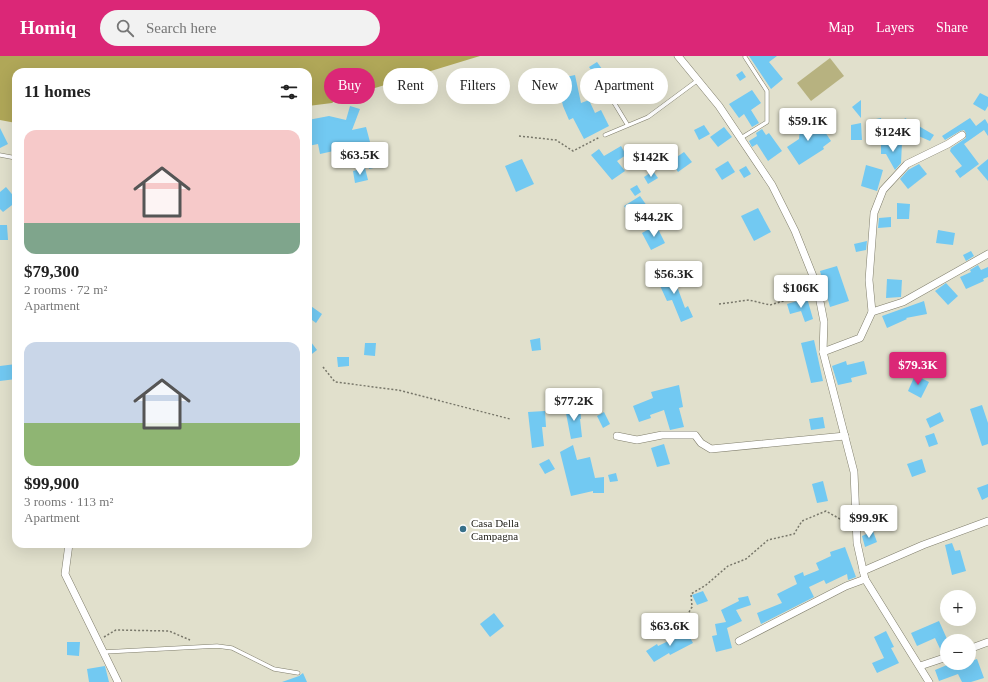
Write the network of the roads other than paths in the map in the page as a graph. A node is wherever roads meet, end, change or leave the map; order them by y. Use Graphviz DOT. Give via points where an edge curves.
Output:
graph roads {
  1 [pos="678,56"];
  2 [pos="745,57"];
  3 [pos="699,80"];
  4 [pos="615,104"];
  5 [pos="627,124"];
  6 [pos="605,135"];
  7 [pos="962,135"];
  8 [pos="741,138"];
  9 [pos="0,155"];
  10 [pos="12,157"];
  11 [pos="988,254"];
  12 [pos="872,312"];
  13 [pos="823,352"];
  14 [pos="617,436"];
  15 [pos="845,436"];
  16 [pos="988,521"];
  17 [pos="68,548"];
  18 [pos="863,571"];
  19 [pos="865,579"];
  20 [pos="739,641"];
  21 [pos="988,642"];
  22 [pos="976,646"];
  23 [pos="104,652"];
  24 [pos="940,659"];
  25 [pos="920,666"];
  26 [pos="298,673"];
  27 [pos="118,682"];
  28 [pos="929,682"];
  1 -- 3 [label="street"];
  2 -- 8 [label="lane" via="767,91 767,122"];
  3 -- 5 [label="lane" via="648,117"];
  3 -- 8 [label="street"];
  4 -- 5 [label="lane"];
  5 -- 6 [label="lane"];
  7 -- 12 [label="street" via="907,164 883,190 874,213 869,280"];
  8 -- 13 [label="street" via="772,185 789,218 818,290 824,322"];
  9 -- 10 [label="lane"];
  11 -- 12 [label="street" via="903,302"];
  12 -- 13 [label="street" via="860,338"];
  13 -- 15 [label="street"];
  14 -- 15 [label="street" via="637,440 662,435 694,435 711,449"];
  15 -- 18 [label="street" via="854,472 857,543"];
  16 -- 18 [label="street"];
  17 -- 23 [label="street" via="65,574"];
  18 -- 19 [label="street"];
  19 -- 20 [label="street" via="846,586"];
  19 -- 25 [label="street"];
  21 -- 22 [label="street"];
  23 -- 26 [label="lane" via="217,646 232,648 274,669"];
  23 -- 27 [label="street"];
  24 -- 25 [label="street"];
  25 -- 28 [label="street"];
}
